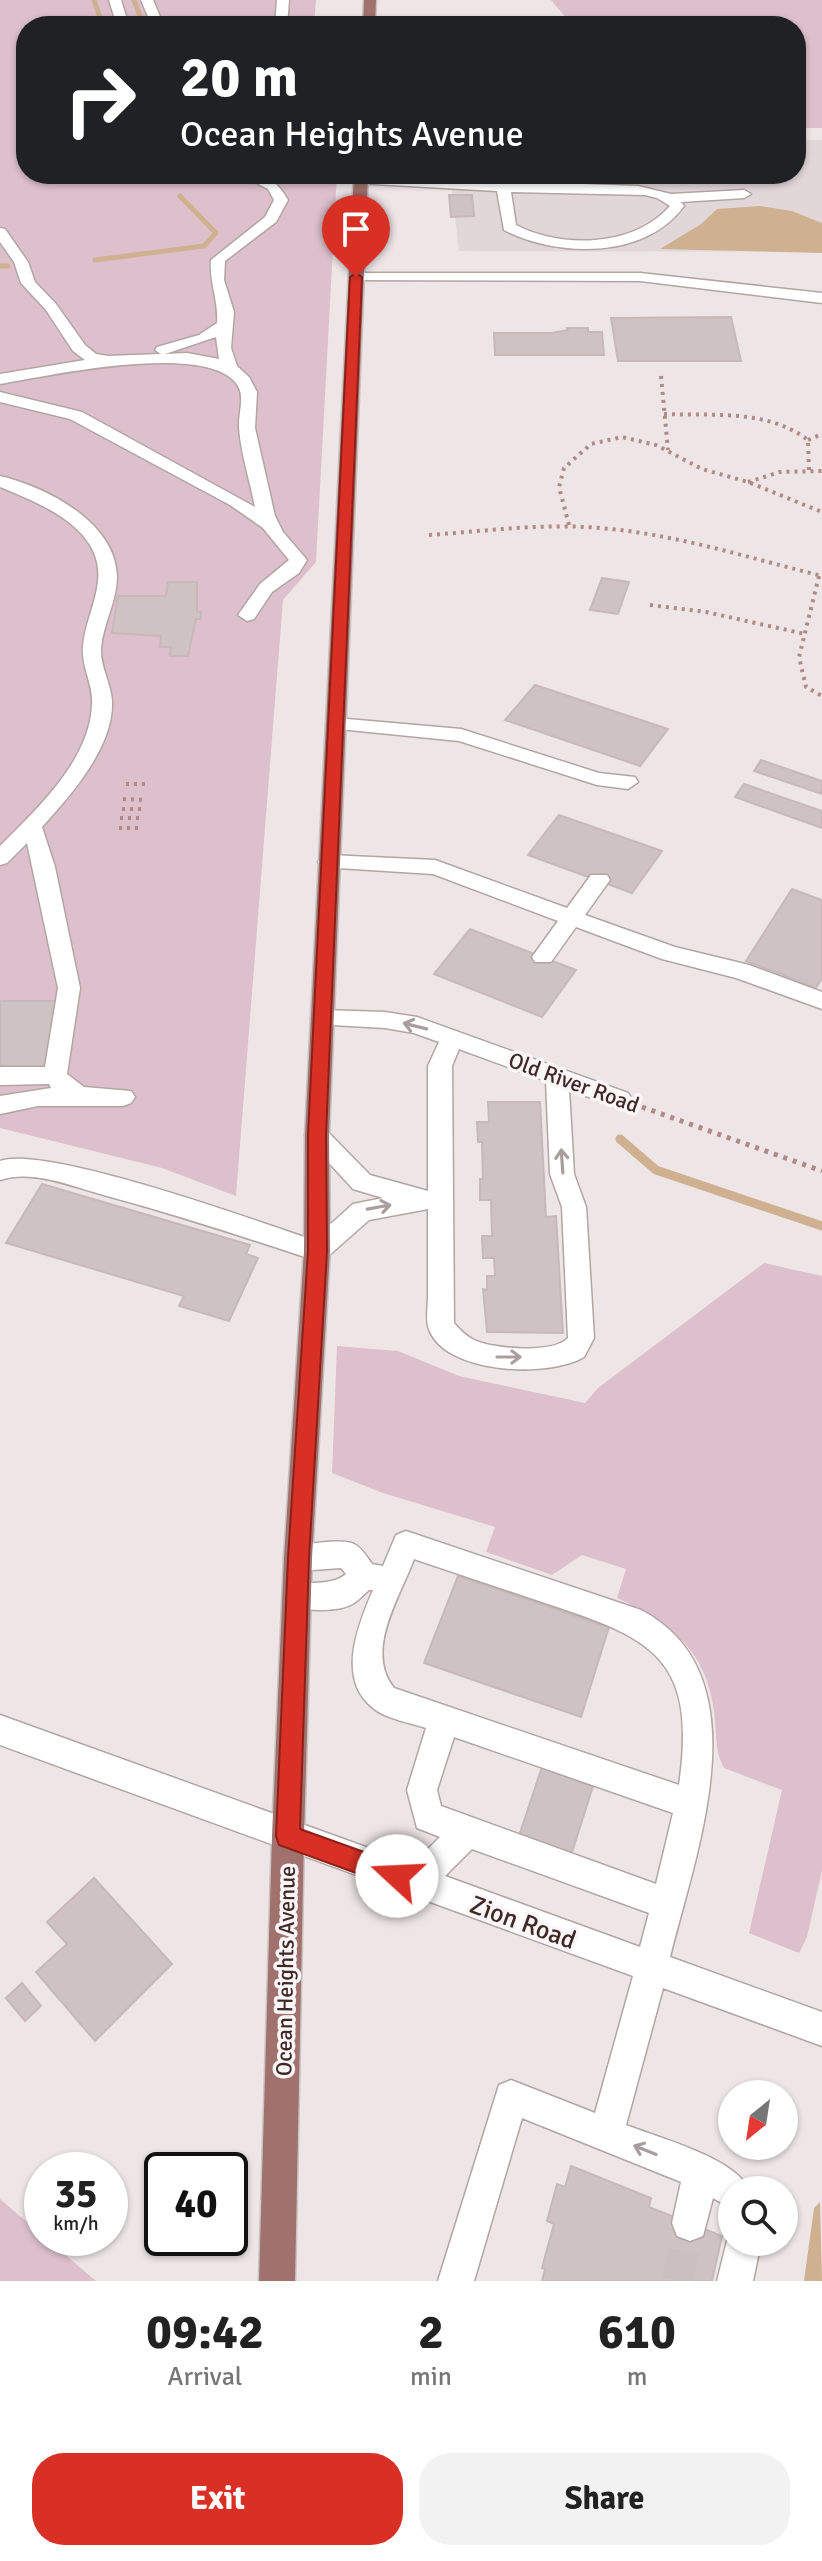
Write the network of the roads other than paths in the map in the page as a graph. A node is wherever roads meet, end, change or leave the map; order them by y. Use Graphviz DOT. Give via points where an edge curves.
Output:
graph roads {
  1 [pos="268,184"];
  2 [pos="361,184"];
  3 [pos="451,184"];
  4 [pos="503,188"];
  5 [pos="744,194"];
  6 [pos="670,198"];
  7 [pos="0,232"];
  8 [pos="356,277"];
  9 [pos="822,298"];
  10 [pos="224,326"];
  11 [pos="128,360"];
  12 [pos="108,361"];
  13 [pos="229,366"];
  14 [pos="0,379"];
  15 [pos="0,397"];
  16 [pos="0,481"];
  17 [pos="269,524"];
  18 [pos="247,615"];
  19 [pos="336,724"];
  20 [pos="628,782"];
  21 [pos="32,826"];
  22 [pos="0,858"];
  23 [pos="329,862"];
  24 [pos="599,880"];
  25 [pos="572,917"];
  26 [pos="543,957"];
  27 [pos="822,1001"];
  28 [pos="322,1018"];
  29 [pos="452,1038"];
  30 [pos="55,1075"];
  31 [pos="0,1076"];
  32 [pos="557,1076"];
  33 [pos="82,1096"];
  34 [pos="123,1097"];
  35 [pos="620,1099"];
  36 [pos="0,1105"];
  37 [pos="317,1135"];
  38 [pos="0,1171"];
  39 [pos="434,1200"];
  40 [pos="317,1251"];
  41 [pos="298,1558"];
  42 [pos="378,1578"];
  43 [pos="298,1596"];
  44 [pos="444,1720"];
  45 [pos="0,1730"];
  46 [pos="691,1804"];
  47 [pos="466,1832"];
  48 [pos="288,1836"];
  49 [pos="417,1883"];
  50 [pos="667,1904"];
  51 [pos="651,1969"];
  52 [pos="822,2029"];
  53 [pos="606,2135"];
  54 [pos="701,2173"];
  55 [pos="718,2180"];
  56 [pos="690,2223"];
  57 [pos="740,2256"];
  58 [pos="279,2281"];
  59 [pos="456,2281"];
  60 [pos="735,2281"];
  1 -- 10 [label="street" via="281,200 271,219 218,260"];
  2 -- 8 [label="main road, Ocean Heights Avenue"];
  3 -- 4 [label="street"];
  4 -- 6 [label="street" via="647,191"];
  4 -- 6 [label="street" via="509,227 555,241 640,236 675,210"];
  5 -- 6 [label="street"];
  7 -- 12 [label="street" via="28,283 79,348"];
  8 -- 9 [label="street" via="640,277"];
  8 -- 19 [label="main road, Ocean Heights Avenue"];
  10 -- 11 [label="street" via="196,341"];
  10 -- 13 [label="street" via="221,339"];
  11 -- 12 [label="street"];
  11 -- 13 [label="street" via="178,357"];
  12 -- 14 [label="street"];
  13 -- 17 [label="street" via="249,392 247,428"];
  15 -- 17 [label="street" via="76,415"];
  16 -- 21 [label="street" via="75,518 95,542 108,572 93,633 92,662 103,696 100,719 66,787"];
  17 -- 18 [label="street" via="298,560 266,588"];
  19 -- 20 [label="street" via="453,733 597,779"];
  19 -- 23 [label="main road, Ocean Heights Avenue"];
  21 -- 22 [label="street"];
  21 -- 30 [label="street" via="69,988"];
  23 -- 25 [label="street" via="435,867"];
  23 -- 28 [label="main road, Ocean Heights Avenue"];
  24 -- 25 [label="street"];
  25 -- 26 [label="street"];
  25 -- 27 [label="street"];
  29 -- 28 [label="street, Old River Road, one-way" via="385,1020"];
  28 -- 37 [label="main road, Ocean Heights Avenue"];
  29 -- 32 [label="street, Old River Road"];
  29 -- 39 [label="street" via="440,1066"];
  30 -- 31 [label="street"];
  30 -- 33 [label="street" via="63,1087"];
  32 -- 35 [label="street, Old River Road"];
  39 -- 32 [label="street, one-way" via="441,1326 462,1346 496,1357 560,1357 575,1350 581,1338 575,1219 562,1174"];
  33 -- 34 [label="street"];
  33 -- 36 [label="street"];
  37 -- 39 [label="street" via="362,1182"];
  37 -- 40 [label="main road, Ocean Heights Avenue"];
  38 -- 40 [label="street" via="14,1166 41,1169 196,1210"];
  40 -- 39 [label="street, one-way" via="362,1211"];
  40 -- 41 [label="main road, Ocean Heights Avenue"];
  41 -- 42 [label="street" via="348,1555"];
  41 -- 43 [label="main road, Ocean Heights Avenue"];
  42 -- 43 [label="street" via="344,1594"];
  42 -- 44 [label="street" via="368,1644 370,1682 394,1704"];
  42 -- 46 [label="street" via="406,1544 618,1614 653,1633 669,1648 693,1692 699,1767"];
  43 -- 48 [label="main road, Ocean Heights Avenue"];
  44 -- 46 [label="street"];
  44 -- 47 [label="street" via="422,1790 423,1804 428,1817"];
  45 -- 48 [label="street, Zion Road"];
  46 -- 50 [label="street"];
  47 -- 49 [label="street"];
  47 -- 50 [label="street"];
  48 -- 49 [label="street, Zion Road"];
  48 -- 58 [label="main road, Ocean Heights Avenue"];
  49 -- 51 [label="street, Zion Road"];
  50 -- 51 [label="street"];
  51 -- 52 [label="street, Zion Road"];
  51 -- 53 [label="street"];
  54 -- 53 [label="street, one-way"];
  53 -- 59 [label="street" via="511,2097"];
  54 -- 55 [label="street"];
  54 -- 56 [label="street"];
  57 -- 60 [label="street"];
}
